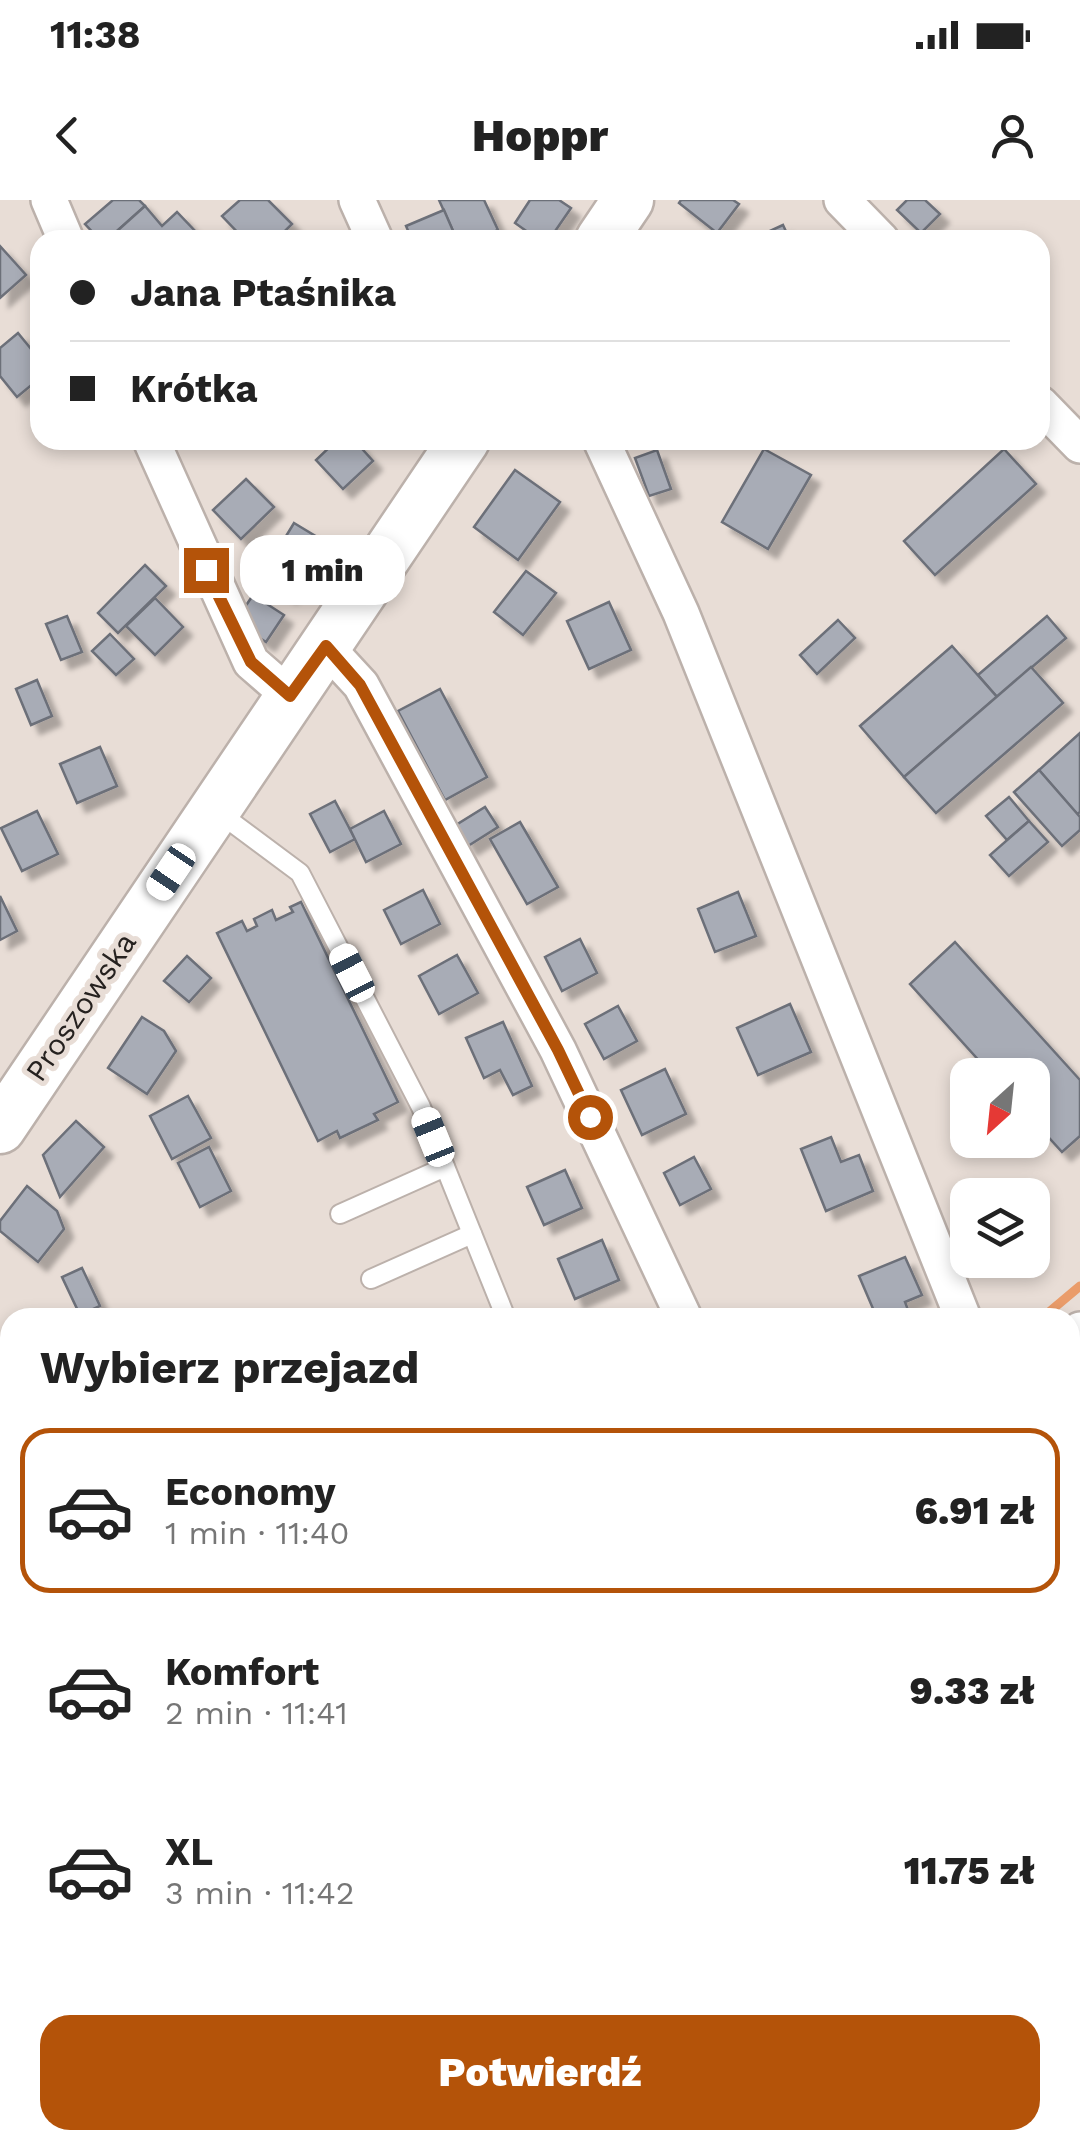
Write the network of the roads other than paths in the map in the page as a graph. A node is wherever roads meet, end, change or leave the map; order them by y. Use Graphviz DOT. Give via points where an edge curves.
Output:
graph roads {
  1 [pos="48,200"];
  2 [pos="357,200"];
  3 [pos="628,200"];
  4 [pos="842,200"];
  5 [pos="62,230"];
  6 [pos="370,230"];
  7 [pos="608,230"];
  8 [pos="871,230"];
  9 [pos="1050,414"];
  10 [pos="1080,445"];
  11 [pos="156,450"];
  12 [pos="457,450"];
  13 [pos="607,450"];
  14 [pos="326,646"];
  15 [pos="290,696"];
  16 [pos="214,809"];
  17 [pos="0,1128"];
  18 [pos="445,1167"];
  19 [pos="340,1214"];
  20 [pos="472,1234"];
  21 [pos="371,1279"];
  22 [pos="502,1308"];
  23 [pos="679,1308"];
  24 [pos="959,1308"];
  1 -- 5 [label="street"];
  2 -- 6 [label="street"];
  3 -- 7 [label="main road"];
  4 -- 8 [label="street"];
  9 -- 10 [label="street"];
  11 -- 15 [label="street" via="251,662"];
  12 -- 14 [label="main road, Proszowska"];
  13 -- 24 [label="street" via="681,613"];
  14 -- 15 [label="main road, Proszowska"];
  14 -- 23 [label="street" via="360,685 558,1050"];
  15 -- 16 [label="main road, Proszowska"];
  16 -- 17 [label="main road, Proszowska"];
  16 -- 18 [label="lane" via="300,872"];
  18 -- 19 [label="lane"];
  18 -- 20 [label="lane"];
  20 -- 21 [label="lane"];
  20 -- 22 [label="lane"];
}
